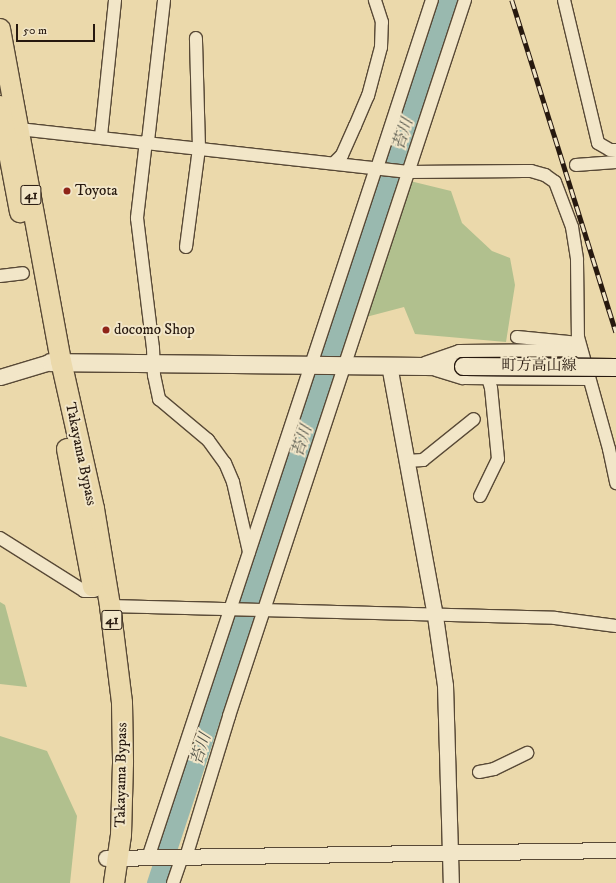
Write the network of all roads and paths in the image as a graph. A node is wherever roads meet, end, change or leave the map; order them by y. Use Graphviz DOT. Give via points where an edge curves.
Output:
graph roads {
  1 [pos="115,0"];
  2 [pos="164,0"];
  3 [pos="376,0"];
  4 [pos="432,0"];
  5 [pos="465,0"];
  6 [pos="564,0"];
  7 [pos="0,29"];
  8 [pos="196,38"];
  9 [pos="6,119"];
  10 [pos="101,136"];
  11 [pos="147,142"];
  12 [pos="199,148"];
  13 [pos="616,150"];
  14 [pos="335,162"];
  15 [pos="616,162"];
  16 [pos="576,165"];
  17 [pos="378,168"];
  18 [pos="407,172"];
  19 [pos="186,247"];
  20 [pos="23,273"];
  21 [pos="0,276"];
  22 [pos="517,336"];
  23 [pos="580,347"];
  24 [pos="56,362"];
  25 [pos="153,362"];
  26 [pos="313,364"];
  27 [pos="344,364"];
  28 [pos="389,365"];
  29 [pos="420,365"];
  30 [pos="616,367"];
  31 [pos="0,377"];
  32 [pos="488,378"];
  33 [pos="588,379"];
  34 [pos="474,419"];
  35 [pos="406,461"];
  36 [pos="616,483"];
  37 [pos="480,496"];
  38 [pos="0,538"];
  39 [pos="249,552"];
  40 [pos="94,591"];
  41 [pos="110,606"];
  42 [pos="232,609"];
  43 [pos="262,610"];
  44 [pos="435,616"];
  45 [pos="616,626"];
  46 [pos="527,753"];
  47 [pos="479,772"];
  48 [pos="616,850"];
  49 [pos="451,853"];
  50 [pos="150,857"];
  51 [pos="182,857"];
  52 [pos="112,858"];
  53 [pos="102,883"];
  54 [pos="114,883"];
  55 [pos="174,883"];
  56 [pos="451,883"];
  1 -- 10 [label="street"];
  2 -- 11 [label="street"];
  3 -- 14 [label="street" via="382,22 382,47 368,96 342,155"];
  4 -- 17 [label="street"];
  5 -- 18 [label="street"];
  6 -- 13 [label="street" via="598,143 610,150"];
  7 -- 9 [label="highway, Takayama Bypass / 41"];
  8 -- 12 [label="street"];
  9 -- 10 [label="street"];
  9 -- 24 [label="highway, Takayama Bypass / 41"];
  10 -- 11 [label="street"];
  11 -- 12 [label="street"];
  11 -- 25 [label="street" via="137,218"];
  12 -- 14 [label="street"];
  12 -- 19 [label="street"];
  14 -- 17 [label="street"];
  15 -- 16 [label="street"];
  17 -- 18 [label="street"];
  17 -- 26 [label="street"];
  18 -- 23 [label="street" via="531,171 545,175 555,182 568,212 575,244"];
  18 -- 27 [label="street"];
  20 -- 21 [label="street"];
  22 -- 23 [label="street"];
  23 -- 29 [label="street" via="459,351"];
  23 -- 33 [label="street"];
  24 -- 25 [label="main road"];
  24 -- 31 [label="street"];
  24 -- 40 [label="highway, Takayama Bypass / 41"];
  24 -- 41 [label="highway, Takayama Bypass / 41" via="94,509"];
  25 -- 26 [label="main road"];
  25 -- 39 [label="street" via="159,399 208,440 230,473"];
  26 -- 27 [label="main road"];
  26 -- 39 [label="street"];
  27 -- 28 [label="main road, 町方高山線"];
  27 -- 43 [label="street"];
  28 -- 29 [label="main road, 町方高山線"];
  28 -- 35 [label="street"];
  29 -- 30 [label="main road, 町方高山線, bridge"];
  29 -- 32 [label="street" via="464,378"];
  32 -- 33 [label="street"];
  32 -- 37 [label="street" via="498,459"];
  33 -- 36 [label="street" via="609,448"];
  34 -- 35 [label="street" via="423,460"];
  35 -- 44 [label="street"];
  38 -- 40 [label="street" via="84,591"];
  39 -- 42 [label="street"];
  40 -- 52 [label="highway, Takayama Bypass / 41" via="109,717"];
  41 -- 42 [label="street"];
  41 -- 52 [label="highway, Takayama Bypass / 41" via="122,703 123,763"];
  42 -- 43 [label="street"];
  42 -- 50 [label="street"];
  43 -- 44 [label="street"];
  43 -- 51 [label="street"];
  44 -- 45 [label="street" via="555,618"];
  44 -- 49 [label="street" via="444,685"];
  46 -- 47 [label="street" via="494,769"];
  48 -- 49 [label="street"];
  49 -- 51 [label="street"];
  49 -- 56 [label="street"];
  50 -- 51 [label="street"];
  50 -- 52 [label="street"];
  51 -- 55 [label="street"];
  52 -- 53 [label="highway, Takayama Bypass / 41"];
  52 -- 54 [label="highway, Takayama Bypass / 41"];
}
